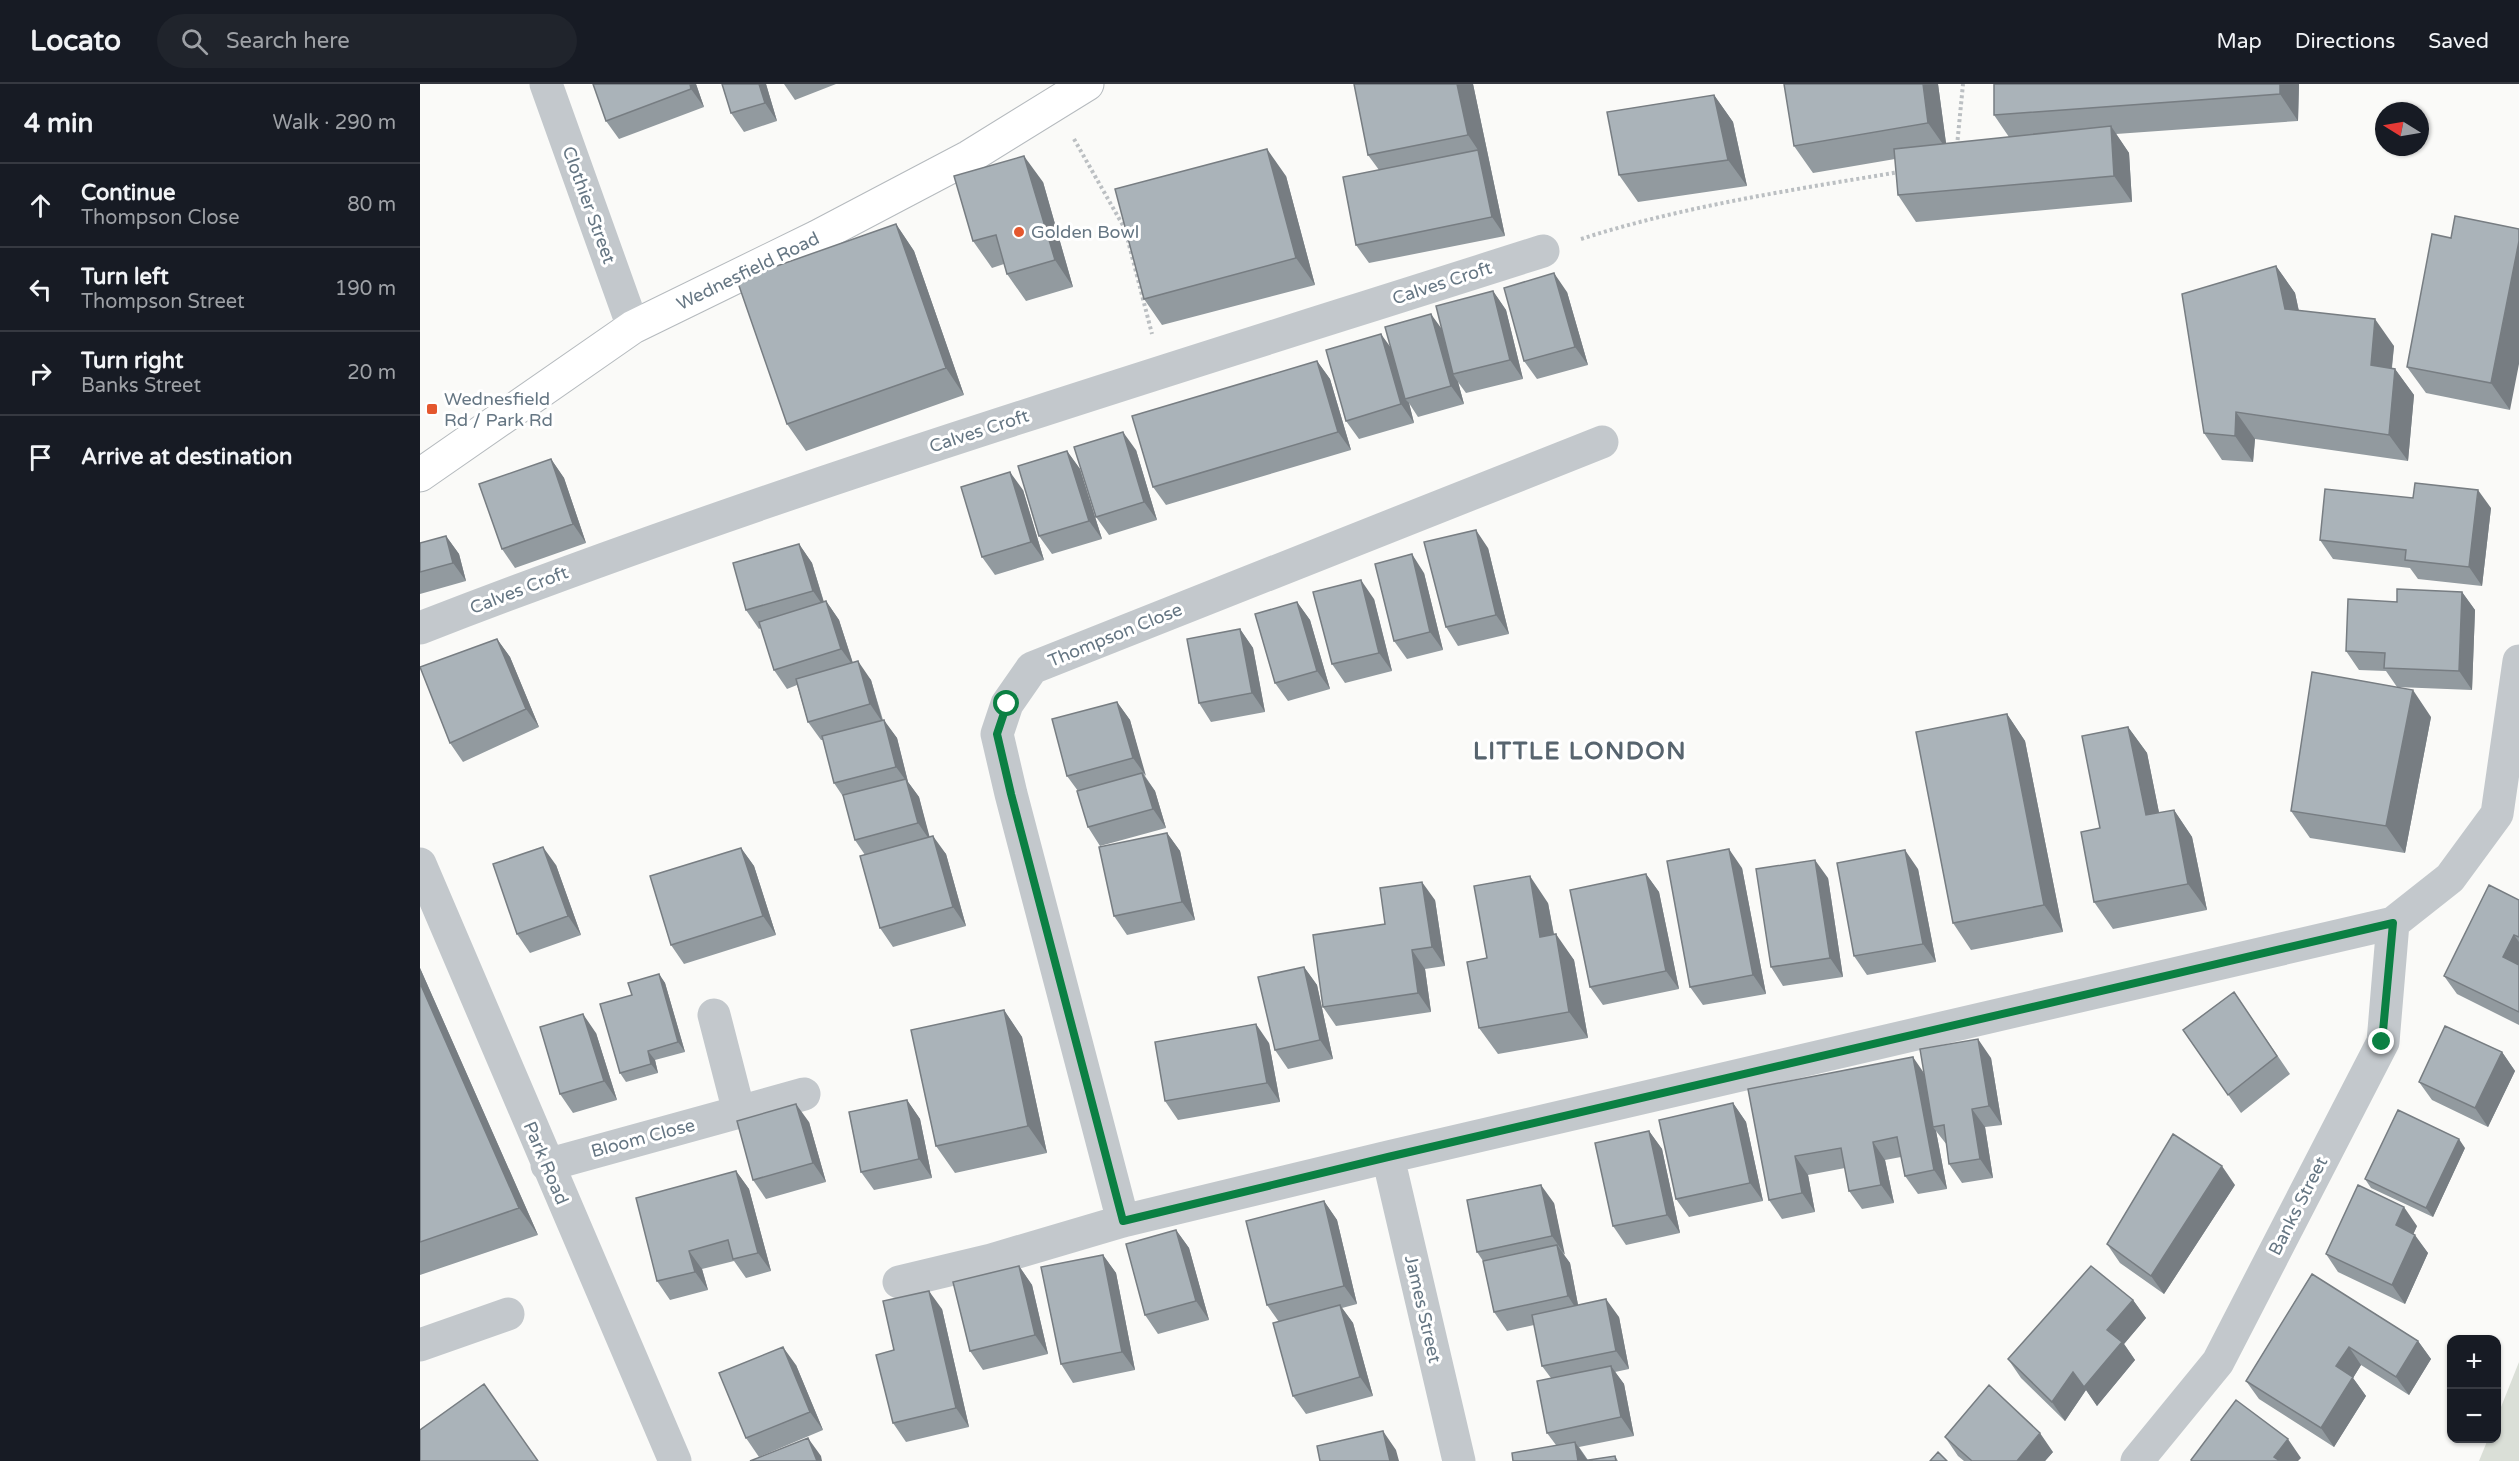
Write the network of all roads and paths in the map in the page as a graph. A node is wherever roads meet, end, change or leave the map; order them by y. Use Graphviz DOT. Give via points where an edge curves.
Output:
graph roads {
  1 [pos="546,84"];
  2 [pos="1087,84"];
  3 [pos="1963,84"];
  4 [pos="1055,104"];
  5 [pos="1957,151"];
  6 [pos="1910,170"];
  7 [pos="1543,251"];
  8 [pos="633,327"];
  9 [pos="1162,372"];
  10 [pos="1602,442"];
  11 [pos="420,475"];
  12 [pos="420,628"];
  13 [pos="2519,661"];
  14 [pos="420,864"];
  15 [pos="2393,923"];
  16 [pos="714,1015"];
  17 [pos="804,1094"];
  18 [pos="739,1112"];
  19 [pos="1388,1157"];
  20 [pos="547,1165"];
  21 [pos="1123,1221"];
  22 [pos="899,1282"];
  23 [pos="508,1314"];
  24 [pos="420,1345"];
  25 [pos="675,1461"];
  26 [pos="1459,1461"];
  27 [pos="2137,1461"];
  1 -- 8 [label="street, Clothier Street"];
  2 -- 4 [label="main road, Wednesfield Road"];
  3 -- 5 [label="path"];
  4 -- 8 [label="main road, Wednesfield Road" via="969,157 838,227"];
  4 -- 9 [label="path" via="1125,229"];
  6 -- 7 [label="path" via="1635,222"];
  7 -- 9 [label="street, Calves Croft"];
  8 -- 11 [label="main road, Wednesfield Road"];
  9 -- 12 [label="street, Calves Croft" via="967,434 567,572"];
  10 -- 21 [label="street, Thompson Close" via="1032,668 1007,704 997,734"];
  13 -- 15 [label="street" via="2497,814 2450,878"];
  14 -- 20 [label="street, Park Road"];
  15 -- 19 [label="street"];
  15 -- 27 [label="street, Banks Street" via="2382,1042 2218,1362"];
  16 -- 18 [label="street"];
  17 -- 18 [label="street, Bloom Close"];
  18 -- 20 [label="street, Bloom Close"];
  19 -- 21 [label="street"];
  19 -- 26 [label="street, James Street"];
  20 -- 25 [label="street, Park Road"];
  21 -- 22 [label="street" via="992,1260"];
  23 -- 24 [label="street"];
}
